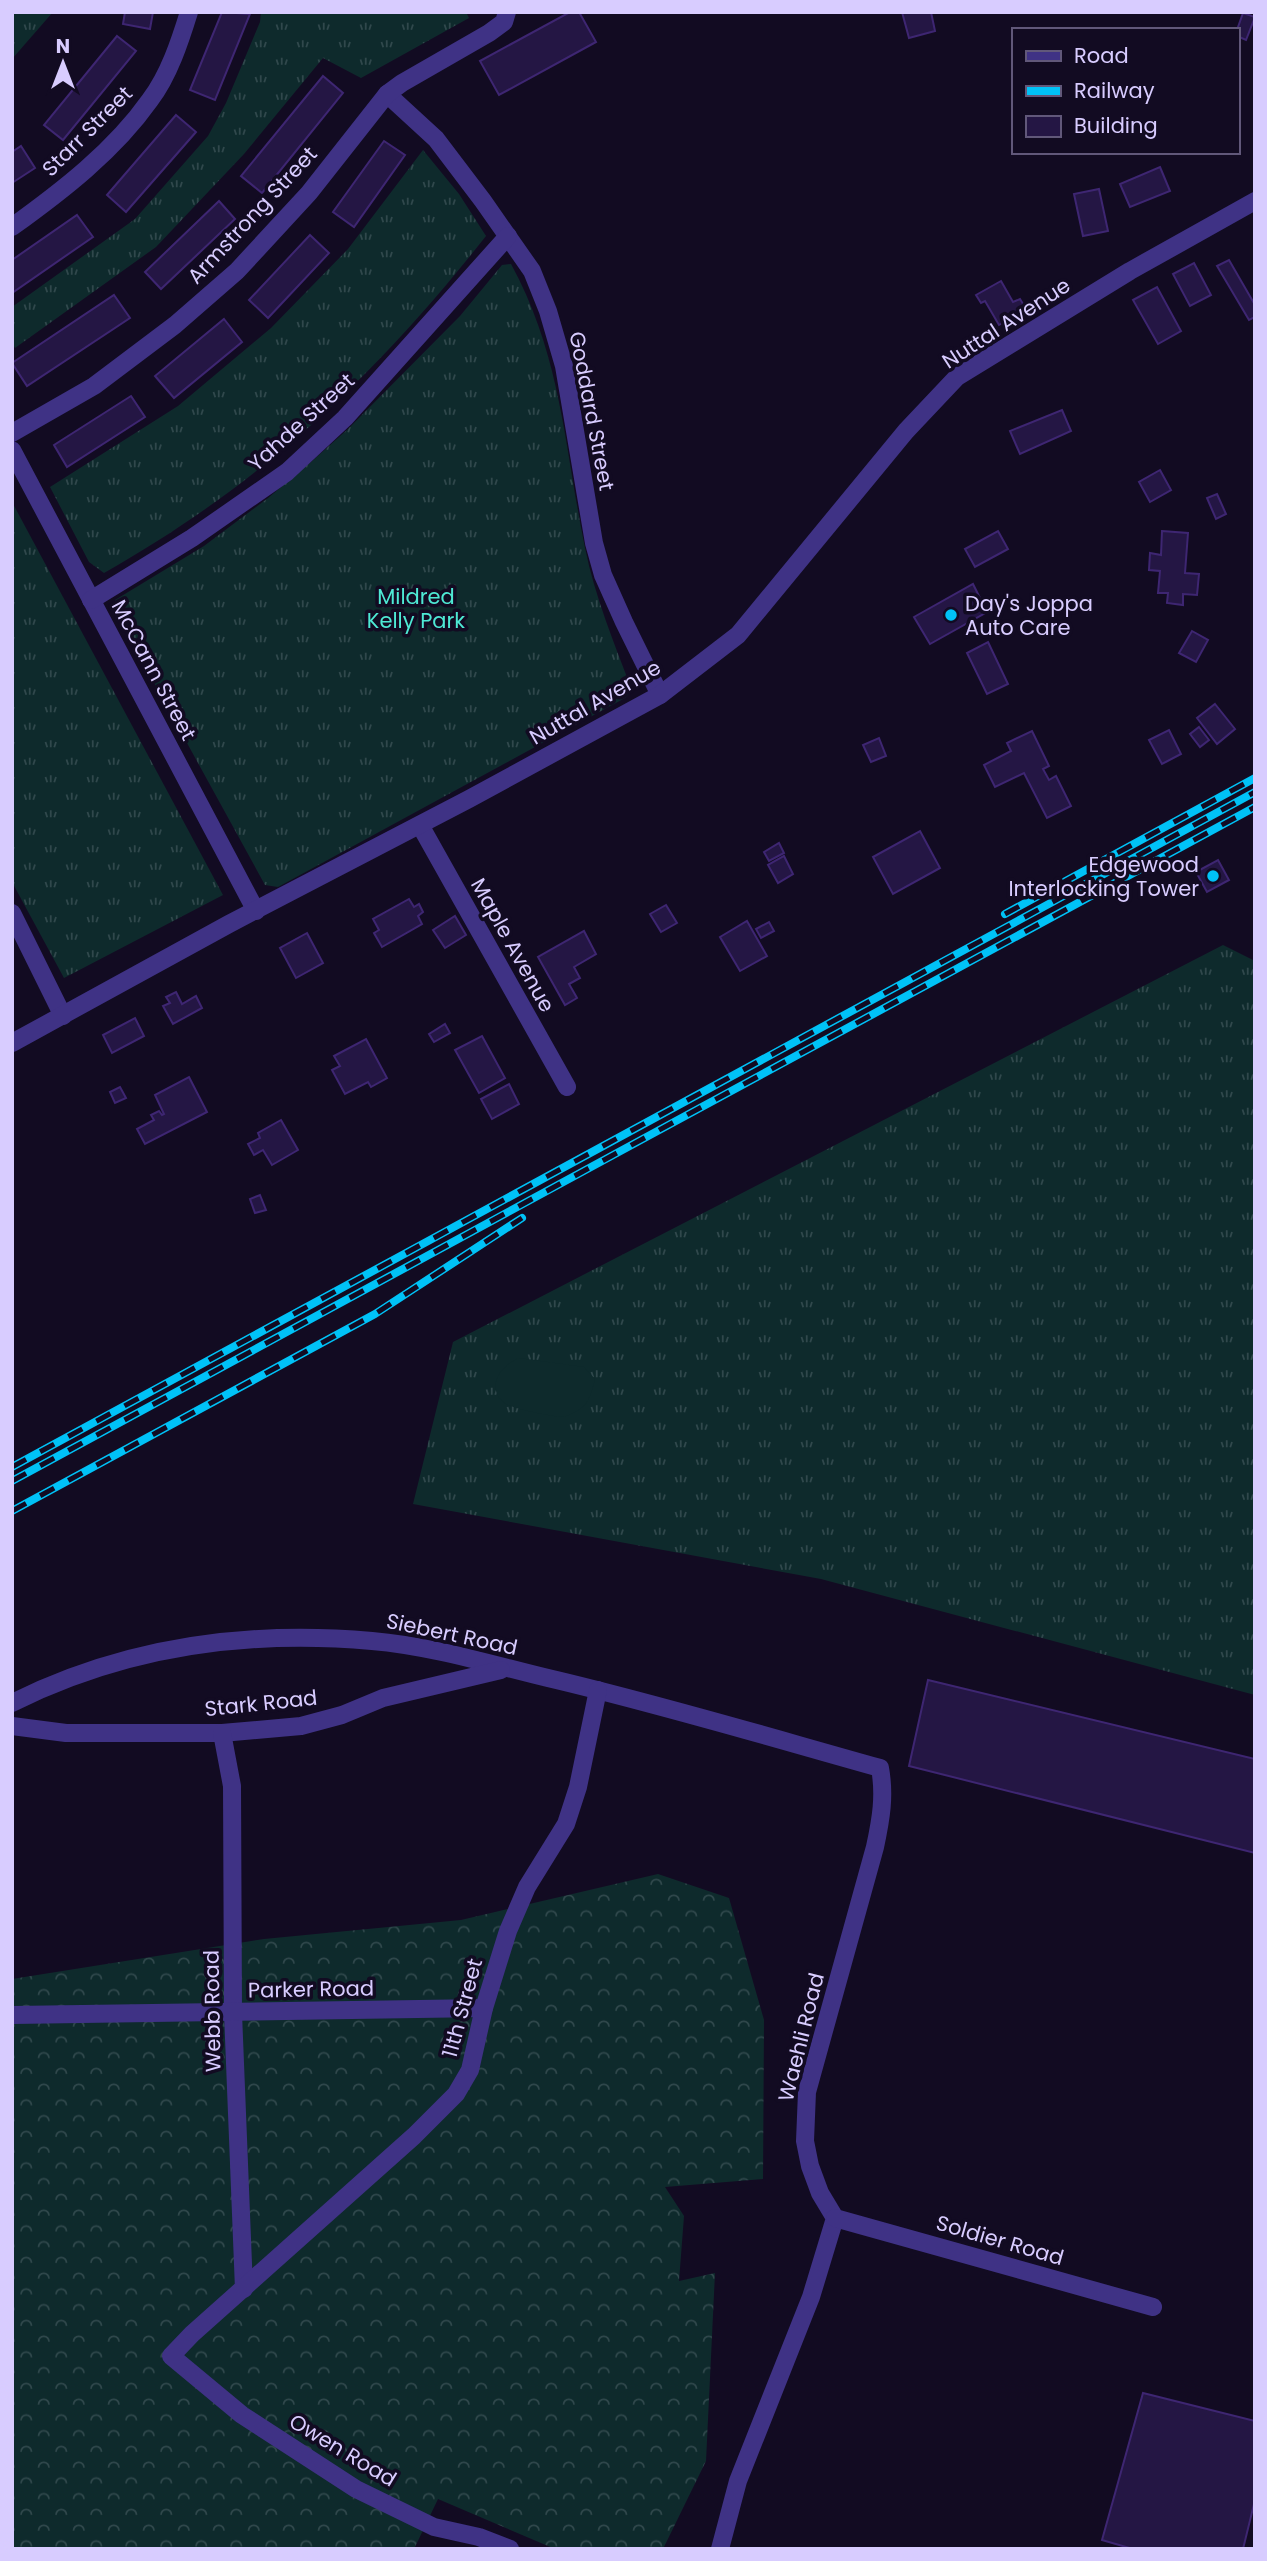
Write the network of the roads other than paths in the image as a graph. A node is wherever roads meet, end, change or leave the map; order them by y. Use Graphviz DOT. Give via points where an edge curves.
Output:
graph roads {
  1 [pos="189,12"];
  2 [pos="507,12"];
  3 [pos="387,94"];
  4 [pos="1255,201"];
  5 [pos="12,227"];
  6 [pos="508,236"];
  7 [pos="12,433"];
  8 [pos="12,450"];
  9 [pos="91,600"];
  10 [pos="660,695"];
  11 [pos="420,825"];
  12 [pos="256,911"];
  13 [pos="12,914"];
  14 [pos="63,1016"];
  15 [pos="12,1043"];
  16 [pos="567,1087"];
  17 [pos="508,1668"];
  18 [pos="598,1690"];
  19 [pos="12,1703"];
  20 [pos="12,1726"];
  21 [pos="222,1733"];
  22 [pos="880,1768"];
  23 [pos="484,2008"];
  24 [pos="233,2013"];
  25 [pos="12,2015"];
  26 [pos="835,2218"];
  27 [pos="244,2289"];
  28 [pos="1153,2307"];
  29 [pos="171,2356"];
  30 [pos="510,2549"];
  31 [pos="720,2549"];
  1 -- 5 [label="street, Starr Street" via="151,100 61,191"];
  2 -- 3 [label="street, Armstrong Street" via="504,22 489,33"];
  3 -- 6 [label="street, Goddard Street" via="436,139"];
  3 -- 7 [label="street, Armstrong Street" via="309,193 237,271 94,386"];
  4 -- 10 [label="street, Nuttal Avenue" via="957,377 906,431 738,635"];
  6 -- 9 [label="street, Yahde Street" via="345,418 287,472"];
  6 -- 10 [label="street, Goddard Street" via="532,271 564,366 603,575"];
  8 -- 9 [label="street, McCann Street"];
  9 -- 12 [label="street, McCann Street"];
  10 -- 11 [label="street, Nuttal Avenue"];
  11 -- 12 [label="street, Nuttal Avenue"];
  11 -- 16 [label="street, Maple Avenue"];
  12 -- 14 [label="street, Nuttal Avenue"];
  13 -- 14 [label="street"];
  14 -- 15 [label="street, Nuttal Avenue"];
  17 -- 18 [label="street, Siebert Road"];
  17 -- 19 [label="street, Siebert Road" via="374,1641 244,1638 117,1661 52,1683"];
  17 -- 21 [label="street, Stark Road" via="383,1698 301,1726"];
  18 -- 22 [label="street, Siebert Road"];
  18 -- 23 [label="street, 11th Street" via="566,1824 527,1887"];
  20 -- 21 [label="street, Stark Road" via="66,1733"];
  21 -- 24 [label="street, Webb Road" via="232,1786"];
  22 -- 26 [label="street, Waehli Road" via="884,1789 875,1847 807,2092 805,2141 810,2166"];
  23 -- 24 [label="street, Parker Road"];
  23 -- 27 [label="street, 11th Street" via="470,2070 456,2094"];
  24 -- 25 [label="street, Parker Road"];
  24 -- 27 [label="street, Webb Road"];
  26 -- 28 [label="street, Soldier Road"];
  26 -- 31 [label="street" via="811,2297 738,2481"];
  27 -- 29 [label="street, 11th Street"];
  29 -- 30 [label="street, Owen Road" via="242,2415 356,2489 434,2526"];
}
